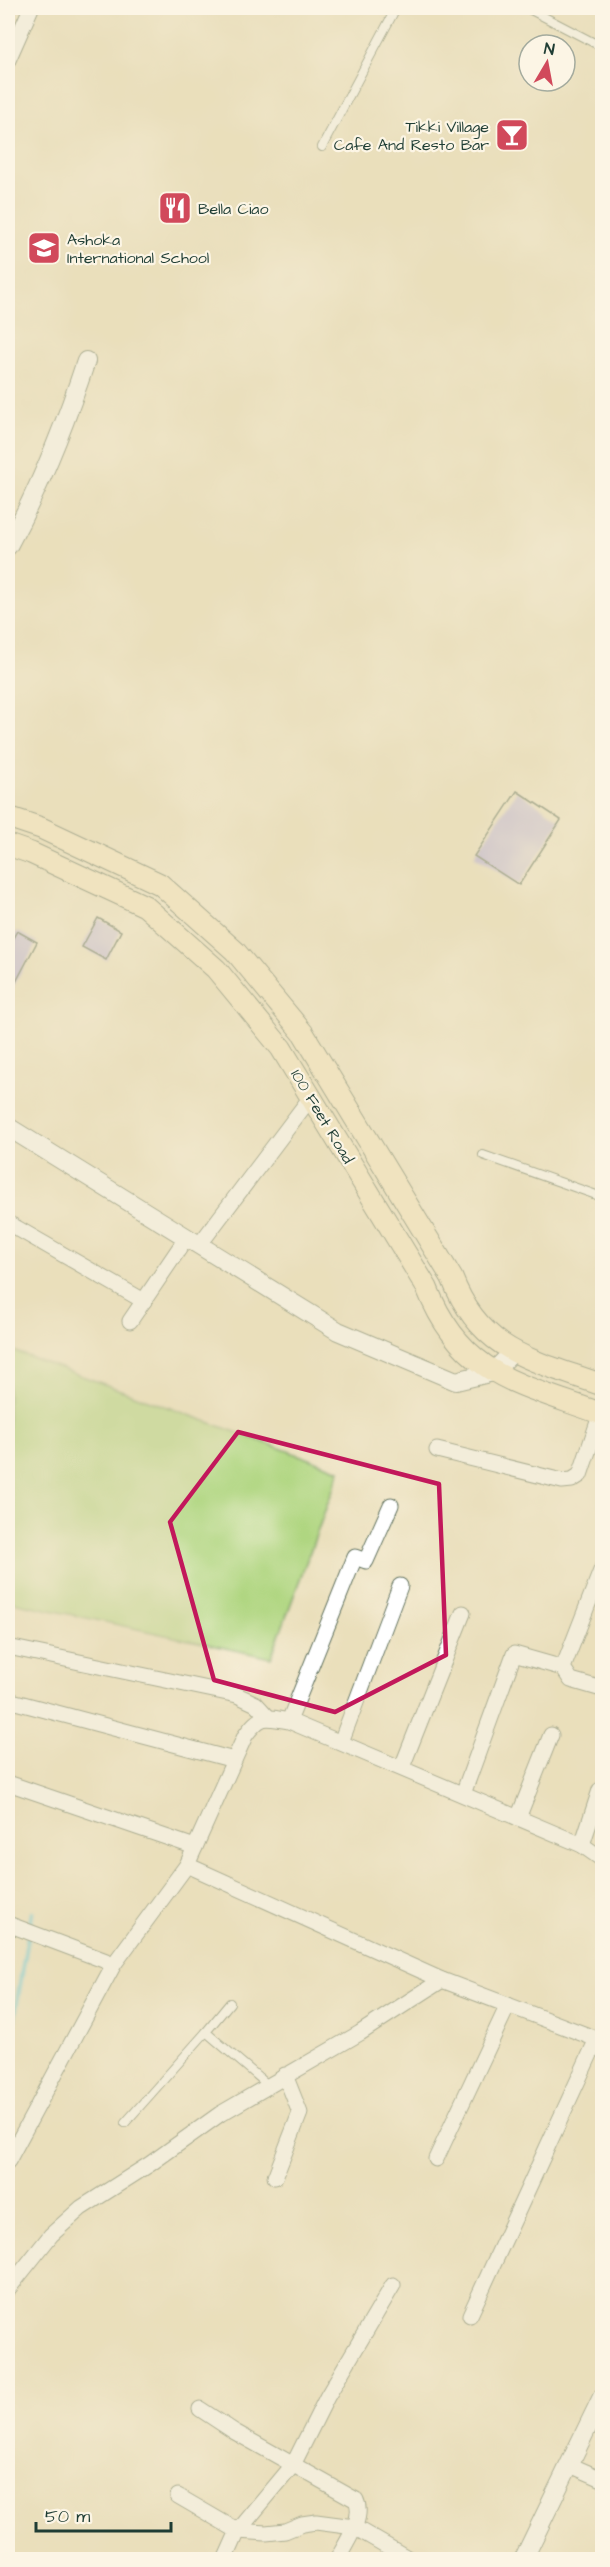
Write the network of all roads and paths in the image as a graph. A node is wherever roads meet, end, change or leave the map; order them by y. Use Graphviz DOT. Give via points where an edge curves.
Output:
graph roads {
  1 [pos="31,8"];
  2 [pos="396,8"];
  3 [pos="527,8"];
  4 [pos="603,47"];
  5 [pos="8,60"];
  6 [pos="322,147"];
  7 [pos="86,362"];
  8 [pos="8,546"];
  9 [pos="8,817"];
  10 [pos="8,845"];
  11 [pos="311,1097"];
  12 [pos="8,1127"];
  13 [pos="483,1155"];
  14 [pos="603,1197"];
  15 [pos="8,1223"];
  16 [pos="194,1241"];
  17 [pos="144,1301"];
  18 [pos="130,1322"];
  19 [pos="513,1352"];
  20 [pos="494,1372"];
  21 [pos="603,1385"];
  22 [pos="602,1414"];
  23 [pos="436,1450"];
  24 [pos="391,1505"];
  25 [pos="603,1568"];
  26 [pos="400,1586"];
  27 [pos="463,1613"];
  28 [pos="8,1647"];
  29 [pos="562,1668"];
  30 [pos="603,1689"];
  31 [pos="8,1700"];
  32 [pos="267,1716"];
  33 [pos="289,1720"];
  34 [pos="551,1735"];
  35 [pos="341,1742"];
  36 [pos="234,1760"];
  37 [pos="402,1767"];
  38 [pos="8,1783"];
  39 [pos="600,1790"];
  40 [pos="463,1794"];
  41 [pos="518,1818"];
  42 [pos="582,1845"];
  43 [pos="195,1847"];
  44 [pos="603,1859"];
  45 [pos="187,1865"];
  46 [pos="8,1924"];
  47 [pos="114,1964"];
  48 [pos="442,1980"];
  49 [pos="230,2003"];
  50 [pos="508,2005"];
  51 [pos="206,2032"];
  52 [pos="600,2040"];
  53 [pos="285,2075"];
  54 [pos="267,2085"];
  55 [pos="125,2124"];
  56 [pos="436,2159"];
  57 [pos="8,2161"];
  58 [pos="275,2177"];
  59 [pos="9,2284"];
  60 [pos="393,2285"];
  61 [pos="470,2315"];
  62 [pos="603,2397"];
  63 [pos="200,2409"];
  64 [pos="293,2465"];
  65 [pos="570,2465"];
  66 [pos="603,2479"];
  67 [pos="178,2496"];
  68 [pos="354,2527"];
  69 [pos="238,2531"];
  70 [pos="225,2559"];
  71 [pos="337,2559"];
  72 [pos="411,2559"];
  73 [pos="523,2559"];
  1 -- 5 [label="street"];
  2 -- 6 [label="lane"];
  3 -- 4 [label="lane"];
  7 -- 8 [label="street" via="43,474"];
  9 -- 19 [label="main road, 100 Feet Road" via="41,828 160,884 235,951 303,1033 472,1317"];
  10 -- 11 [label="main road, 100 Feet Road" via="145,906 216,969 281,1048"];
  11 -- 16 [label="street"];
  11 -- 20 [label="main road, 100 Feet Road" via="427,1288 441,1318 462,1346"];
  12 -- 16 [label="street"];
  13 -- 14 [label="lane"];
  15 -- 17 [label="street"];
  16 -- 17 [label="street"];
  16 -- 20 [label="street" via="338,1330 456,1381"];
  17 -- 18 [label="street"];
  19 -- 20 [label="street"];
  19 -- 21 [label="main road, 100 Feet Road"];
  20 -- 22 [label="main road, 100 Feet Road"];
  22 -- 23 [label="street" via="580,1475 572,1480 562,1481"];
  24 -- 33 [label="street" via="366,1561 355,1557"];
  25 -- 29 [label="street"];
  26 -- 35 [label="street"];
  27 -- 37 [label="street"];
  28 -- 32 [label="street" via="237,1695 256,1704"];
  29 -- 30 [label="street" via="571,1680"];
  29 -- 40 [label="street" via="514,1654"];
  31 -- 36 [label="street"];
  32 -- 33 [label="street"];
  32 -- 36 [label="street" via="256,1720"];
  33 -- 35 [label="street"];
  34 -- 41 [label="street"];
  35 -- 37 [label="street"];
  36 -- 43 [label="street"];
  37 -- 40 [label="street"];
  38 -- 43 [label="street"];
  39 -- 42 [label="street"];
  40 -- 41 [label="street"];
  41 -- 42 [label="street"];
  42 -- 44 [label="street"];
  43 -- 45 [label="street"];
  45 -- 47 [label="street"];
  45 -- 48 [label="street"];
  46 -- 47 [label="street"];
  47 -- 57 [label="street"];
  48 -- 50 [label="street"];
  48 -- 53 [label="street"];
  49 -- 51 [label="lane"];
  50 -- 52 [label="street"];
  50 -- 56 [label="street"];
  51 -- 54 [label="lane"];
  51 -- 55 [label="lane"];
  52 -- 61 [label="street"];
  53 -- 54 [label="street"];
  53 -- 58 [label="street" via="300,2113"];
  54 -- 59 [label="street" via="81,2208 51,2235"];
  60 -- 64 [label="street" via="327,2397"];
  62 -- 65 [label="street"];
  63 -- 64 [label="street"];
  64 -- 68 [label="street" via="356,2500"];
  64 -- 69 [label="street"];
  65 -- 66 [label="street"];
  65 -- 73 [label="street"];
  67 -- 69 [label="street"];
  68 -- 69 [label="street" via="316,2522 266,2534"];
  68 -- 71 [label="street"];
  68 -- 72 [label="street"];
  69 -- 70 [label="street"];
}
